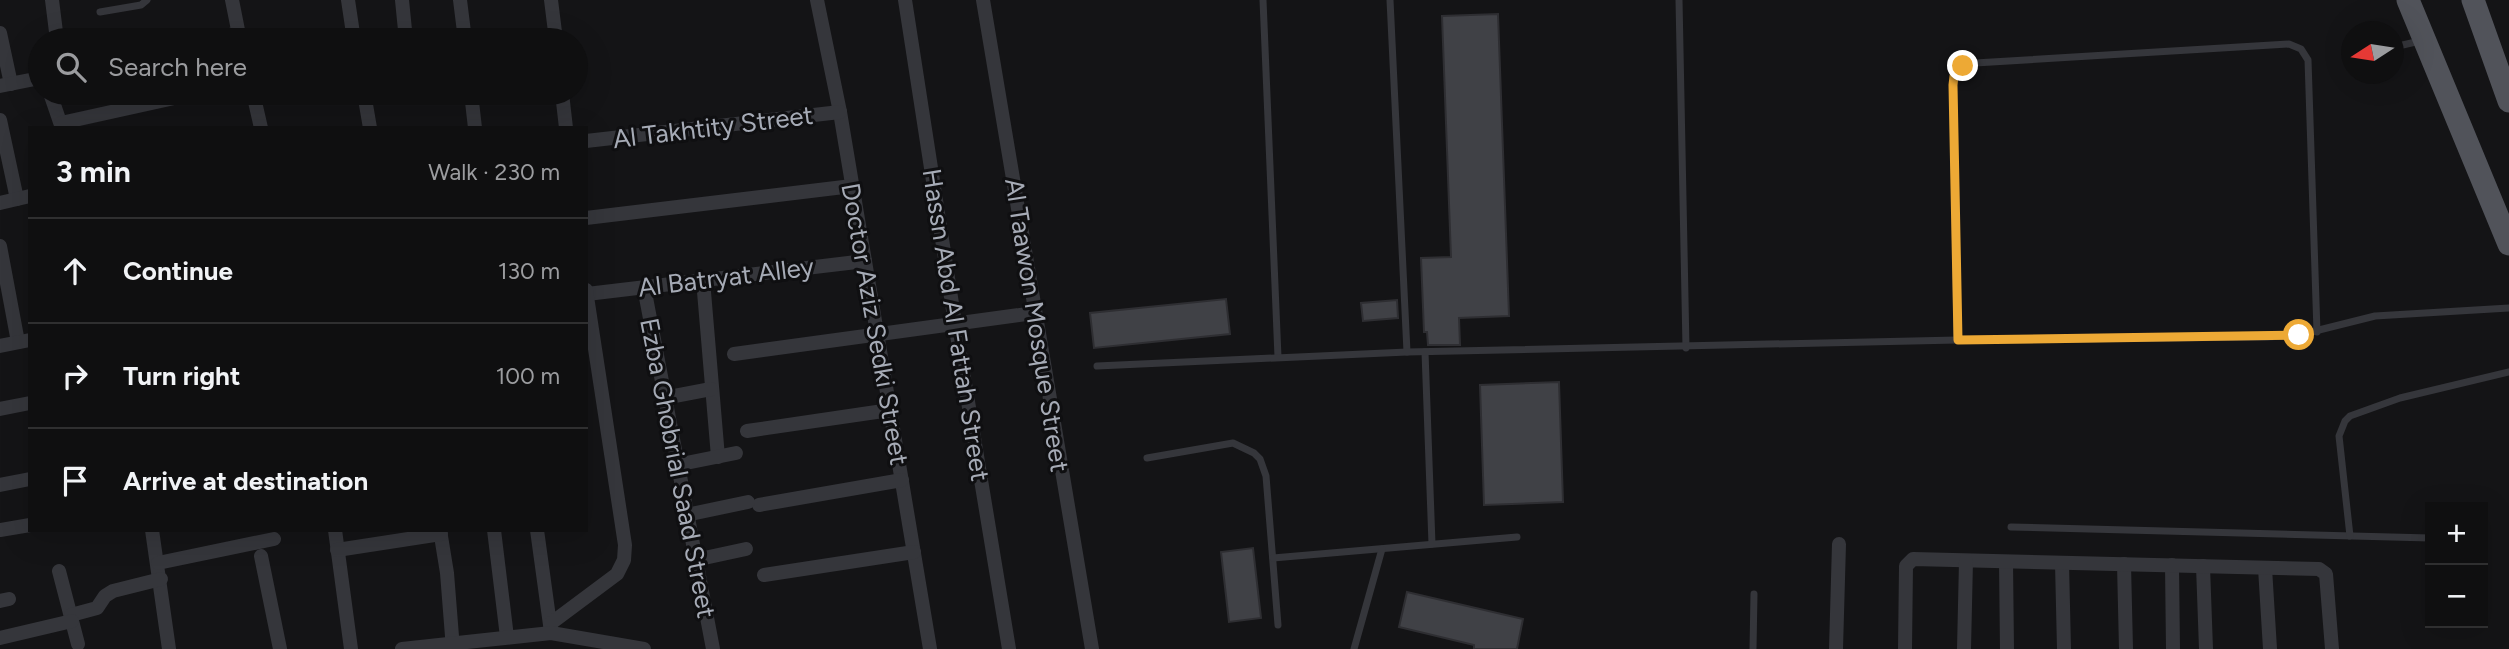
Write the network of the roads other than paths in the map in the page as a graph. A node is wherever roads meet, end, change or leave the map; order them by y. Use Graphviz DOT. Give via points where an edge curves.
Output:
graph roads {
  1 [pos="52,0"];
  2 [pos="148,0"];
  3 [pos="232,0"];
  4 [pos="348,0"];
  5 [pos="402,0"];
  6 [pos="460,0"];
  7 [pos="551,0"];
  8 [pos="817,0"];
  9 [pos="905,0"];
  10 [pos="983,0"];
  11 [pos="1263,0"];
  12 [pos="1390,0"];
  13 [pos="1679,0"];
  14 [pos="2408,0"];
  15 [pos="2473,0"];
  16 [pos="100,12"];
  17 [pos="56,28"];
  18 [pos="237,28"];
  19 [pos="352,28"];
  20 [pos="405,28"];
  21 [pos="464,28"];
  22 [pos="554,28"];
  23 [pos="0,35"];
  24 [pos="2427,40"];
  25 [pos="2404,45"];
  26 [pos="28,80"];
  27 [pos="5,85"];
  28 [pos="2509,101"];
  29 [pos="54,105"];
  30 [pos="148,105"];
  31 [pos="256,105"];
  32 [pos="366,105"];
  33 [pos="472,105"];
  34 [pos="563,105"];
  35 [pos="840,112"];
  36 [pos="0,120"];
  37 [pos="61,126"];
  38 [pos="261,126"];
  39 [pos="370,126"];
  40 [pos="475,126"];
  41 [pos="566,126"];
  42 [pos="588,141"];
  43 [pos="852,186"];
  44 [pos="23,198"];
  45 [pos="0,203"];
  46 [pos="588,218"];
  47 [pos="2509,244"];
  48 [pos="0,248"];
  49 [pos="864,261"];
  50 [pos="704,280"];
  51 [pos="644,287"];
  52 [pos="588,292"];
  53 [pos="588,299"];
  54 [pos="2509,308"];
  55 [pos="1034,313"];
  56 [pos="955,323"];
  57 [pos="2317,332"];
  58 [pos="876,334"];
  59 [pos="1958,340"];
  60 [pos="24,341"];
  61 [pos="0,345"];
  62 [pos="1686,348"];
  63 [pos="1408,352"];
  64 [pos="1424,352"];
  65 [pos="734,354"];
  66 [pos="1278,357"];
  67 [pos="1097,366"];
  68 [pos="2509,372"];
  69 [pos="711,388"];
  70 [pos="664,398"];
  71 [pos="28,403"];
  72 [pos="0,409"];
  73 [pos="890,410"];
  74 [pos="747,431"];
  75 [pos="736,453"];
  76 [pos="718,457"];
  77 [pos="1147,458"];
  78 [pos="676,465"];
  79 [pos="28,479"];
  80 [pos="902,480"];
  81 [pos="0,485"];
  82 [pos="686,515"];
  83 [pos="28,525"];
  84 [pos="2011,527"];
  85 [pos="0,530"];
  86 [pos="152,532"];
  87 [pos="335,532"];
  88 [pos="440,532"];
  89 [pos="494,532"];
  90 [pos="537,532"];
  91 [pos="412,534"];
  92 [pos="2350,536"];
  93 [pos="1517,537"];
  94 [pos="2425,538"];
  95 [pos="274,539"];
  96 [pos="1432,544"];
  97 [pos="1839,544"];
  98 [pos="746,549"];
  99 [pos="1382,549"];
  100 [pos="337,550"];
  101 [pos="914,552"];
  102 [pos="261,556"];
  103 [pos="1273,558"];
  104 [pos="695,560"];
  105 [pos="1966,561"];
  106 [pos="2006,562"];
  107 [pos="158,563"];
  108 [pos="2062,563"];
  109 [pos="2124,564"];
  110 [pos="2172,565"];
  111 [pos="2203,566"];
  112 [pos="2265,568"];
  113 [pos="59,571"];
  114 [pos="764,575"];
  115 [pos="161,579"];
  116 [pos="1754,594"];
  117 [pos="71,618"];
  118 [pos="1278,625"];
  119 [pos="550,628"];
  120 [pos="507,637"];
  121 [pos="0,638"];
  122 [pos="524,642"];
  123 [pos="586,644"];
  124 [pos="78,645"];
  125 [pos="453,646"];
  126 [pos="169,649"];
  127 [pos="280,649"];
  128 [pos="351,649"];
  129 [pos="402,649"];
  130 [pos="644,649"];
  131 [pos="713,649"];
  132 [pos="930,649"];
  133 [pos="1009,649"];
  134 [pos="1092,649"];
  135 [pos="1354,649"];
  136 [pos="1753,649"];
  137 [pos="1836,649"];
  138 [pos="1905,649"];
  139 [pos="1964,649"];
  140 [pos="2007,649"];
  141 [pos="2064,649"];
  142 [pos="2126,649"];
  143 [pos="2173,649"];
  144 [pos="2206,649"];
  145 [pos="2270,649"];
  146 [pos="2332,649"];
  1 -- 17 [label="street"];
  2 -- 16 [label="lane"];
  3 -- 18 [label="street"];
  4 -- 19 [label="street"];
  5 -- 20 [label="street"];
  6 -- 21 [label="street"];
  7 -- 22 [label="street"];
  8 -- 35 [label="street, Doctor Aziz Sedki Street"];
  9 -- 56 [label="street, Hassn Abd Al Fattah Street"];
  10 -- 55 [label="street, Al Taawon Mosque Street"];
  11 -- 66 [label="lane"];
  12 -- 63 [label="lane"];
  13 -- 62 [label="lane"];
  14 -- 24 [label="main road"];
  15 -- 28 [label="main road"];
  23 -- 27 [label="street"];
  24 -- 25 [label="lane"];
  24 -- 47 [label="main road"];
  26 -- 27 [label="street"];
  29 -- 37 [label="street"];
  30 -- 37 [label="street"];
  31 -- 38 [label="street"];
  32 -- 39 [label="street"];
  33 -- 40 [label="street"];
  34 -- 41 [label="street"];
  35 -- 42 [label="street, Al Takhtity Street"];
  35 -- 43 [label="street, Doctor Aziz Sedki Street"];
  36 -- 44 [label="street"];
  43 -- 46 [label="street"];
  43 -- 49 [label="street, Doctor Aziz Sedki Street"];
  44 -- 45 [label="street"];
  48 -- 60 [label="street"];
  49 -- 50 [label="street, Al Batryat Alley"];
  49 -- 58 [label="street, Doctor Aziz Sedki Street"];
  50 -- 51 [label="street, Al Batryat Alley"];
  50 -- 69 [label="street"];
  51 -- 52 [label="street, Al Batryat Alley"];
  51 -- 70 [label="street, Ezba Ghobrial Saad Street"];
  53 -- 119 [label="street" via="624,560 617,574"];
  54 -- 57 [label="lane" via="2375,316"];
  55 -- 56 [label="street"];
  55 -- 134 [label="street, Al Taawon Mosque Street"];
  56 -- 58 [label="street"];
  56 -- 133 [label="street, Hassn Abd Al Fattah Street"];
  57 -- 59 [label="lane" via="2267,337"];
  57 -- 59 [label="lane" via="2308,60 2301,49 2290,44 1963,66 1953,85"];
  58 -- 65 [label="street"];
  58 -- 73 [label="street, Doctor Aziz Sedki Street"];
  59 -- 62 [label="lane"];
  60 -- 61 [label="street"];
  62 -- 64 [label="lane"];
  63 -- 64 [label="lane"];
  63 -- 66 [label="lane"];
  64 -- 96 [label="lane"];
  66 -- 67 [label="lane"];
  68 -- 92 [label="lane" via="2400,398 2345,421 2339,444"];
  69 -- 70 [label="street"];
  69 -- 76 [label="street"];
  70 -- 78 [label="street, Ezba Ghobrial Saad Street"];
  71 -- 72 [label="street"];
  73 -- 74 [label="street"];
  73 -- 80 [label="street, Doctor Aziz Sedki Street"];
  75 -- 76 [label="street"];
  76 -- 78 [label="street"];
  77 -- 103 [label="lane" via="1233,443 1254,453 1266,476"];
  78 -- 82 [label="street, Ezba Ghobrial Saad Street"];
  79 -- 81 [label="street"];
  80 -- 82 [label="street"];
  80 -- 101 [label="street, Doctor Aziz Sedki Street"];
  82 -- 104 [label="street, Ezba Ghobrial Saad Street"];
  83 -- 85 [label="street"];
  84 -- 92 [label="lane"];
  86 -- 107 [label="street"];
  87 -- 100 [label="street"];
  88 -- 91 [label="street"];
  88 -- 125 [label="street"];
  89 -- 120 [label="street"];
  90 -- 119 [label="street"];
  91 -- 100 [label="street"];
  92 -- 94 [label="lane"];
  93 -- 96 [label="lane"];
  95 -- 107 [label="street"];
  96 -- 99 [label="lane"];
  97 -- 137 [label="street"];
  98 -- 104 [label="street"];
  99 -- 103 [label="lane"];
  99 -- 135 [label="lane"];
  100 -- 128 [label="street"];
  101 -- 114 [label="street"];
  101 -- 132 [label="street, Doctor Aziz Sedki Street"];
  102 -- 127 [label="street"];
  103 -- 118 [label="lane"];
  104 -- 131 [label="street, Ezba Ghobrial Saad Street"];
  105 -- 106 [label="street"];
  105 -- 138 [label="street" via="1913,559 1906,566"];
  105 -- 139 [label="street"];
  106 -- 108 [label="street"];
  106 -- 140 [label="street"];
  107 -- 115 [label="street"];
  108 -- 109 [label="street"];
  108 -- 141 [label="street"];
  109 -- 110 [label="street"];
  109 -- 142 [label="street"];
  110 -- 111 [label="street"];
  110 -- 143 [label="street"];
  111 -- 112 [label="street"];
  111 -- 144 [label="street"];
  112 -- 145 [label="street"];
  112 -- 146 [label="street" via="2323,570"];
  113 -- 117 [label="street"];
  115 -- 117 [label="street" via="113,591 97,608"];
  115 -- 126 [label="street"];
  116 -- 136 [label="lane"];
  117 -- 121 [label="street"];
  117 -- 124 [label="street"];
  119 -- 122 [label="street"];
  119 -- 123 [label="street"];
  120 -- 122 [label="street"];
  120 -- 125 [label="street"];
  123 -- 130 [label="street"];
  125 -- 129 [label="street"];
}
